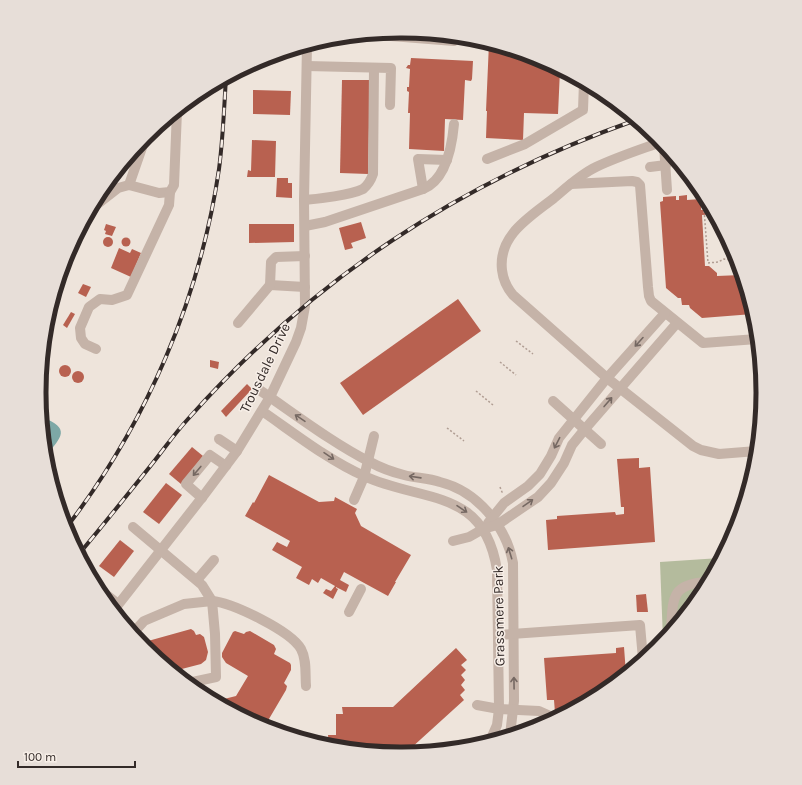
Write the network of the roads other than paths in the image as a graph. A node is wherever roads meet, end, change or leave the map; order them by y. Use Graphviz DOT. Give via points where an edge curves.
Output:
graph roads {
  1 [pos="307,51"];
  2 [pos="307,66"];
  3 [pos="374,68"];
  4 [pos="584,89"];
  5 [pos="390,105"];
  6 [pos="178,117"];
  7 [pos="454,124"];
  8 [pos="654,144"];
  9 [pos="140,152"];
  10 [pos="665,156"];
  11 [pos="487,159"];
  12 [pos="447,160"];
  13 [pos="666,166"];
  14 [pos="650,167"];
  15 [pos="571,184"];
  16 [pos="129,185"];
  17 [pos="423,189"];
  18 [pos="667,190"];
  19 [pos="170,192"];
  20 [pos="104,199"];
  21 [pos="304,200"];
  22 [pos="305,226"];
  23 [pos="305,256"];
  24 [pos="270,285"];
  25 [pos="305,287"];
  26 [pos="665,313"];
  27 [pos="238,323"];
  28 [pos="678,323"];
  29 [pos="751,339"];
  30 [pos="96,349"];
  31 [pos="607,378"];
  32 [pos="620,389"];
  33 [pos="258,390"];
  34 [pos="270,397"];
  35 [pos="554,401"];
  36 [pos="262,411"];
  37 [pos="574,419"];
  38 [pos="585,429"];
  39 [pos="374,436"];
  40 [pos="219,439"];
  41 [pos="601,444"];
  42 [pos="237,451"];
  43 [pos="750,452"];
  44 [pos="368,461"];
  45 [pos="226,466"];
  46 [pos="364,476"];
  47 [pos="202,498"];
  48 [pos="354,500"];
  49 [pos="495,521"];
  50 [pos="133,527"];
  51 [pos="483,529"];
  52 [pos="453,541"];
  53 [pos="161,549"];
  54 [pos="214,560"];
  55 [pos="197,580"];
  56 [pos="700,583"];
  57 [pos="361,589"];
  58 [pos="212,601"];
  59 [pos="118,605"];
  60 [pos="349,612"];
  61 [pos="672,621"];
  62 [pos="137,629"];
  63 [pos="514,634"];
  64 [pos="498,635"];
  65 [pos="642,652"];
  66 [pos="197,682"];
  67 [pos="306,686"];
  68 [pos="477,705"];
  69 [pos="499,709"];
  70 [pos="514,710"];
  71 [pos="548,715"];
  72 [pos="511,729"];
  73 [pos="493,735"];
  1 -- 2 [label="street, Trousdale Drive"];
  2 -- 3 [label="street"];
  2 -- 21 [label="street, Trousdale Drive"];
  3 -- 5 [label="street" via="391,68"];
  3 -- 21 [label="street" via="371,180 364,188 358,190"];
  4 -- 11 [label="street" via="583,110 525,144"];
  6 -- 19 [label="street" via="174,185"];
  7 -- 12 [label="street"];
  8 -- 15 [label="street" via="594,168"];
  9 -- 16 [label="street"];
  10 -- 13 [label="street"];
  12 -- 17 [label="street" via="435,182"];
  12 -- 17 [label="street" via="418,159"];
  13 -- 14 [label="street"];
  13 -- 18 [label="street"];
  15 -- 26 [label="street" via="632,181 640,185 649,296"];
  15 -- 31 [label="street" via="514,231 507,241 502,258 503,276 513,294"];
  16 -- 19 [label="street" via="159,193"];
  16 -- 20 [label="street" via="118,188"];
  17 -- 22 [label="street" via="325,222"];
  19 -- 30 [label="street" via="169,205 127,295 112,300 100,299 89,308 80,328 81,338 85,344"];
  21 -- 22 [label="street, Trousdale Drive"];
  22 -- 23 [label="street, Trousdale Drive"];
  23 -- 24 [label="street" via="273,258"];
  23 -- 25 [label="street, Trousdale Drive"];
  24 -- 25 [label="street"];
  24 -- 27 [label="street"];
  25 -- 34 [label="street, Trousdale Drive" via="305,315 301,328"];
  26 -- 28 [label="street"];
  26 -- 31 [label="street, one-way"];
  28 -- 29 [label="street" via="703,343"];
  28 -- 32 [label="street"];
  31 -- 32 [label="street"];
  31 -- 37 [label="street"];
  38 -- 32 [label="street, one-way"];
  32 -- 43 [label="street" via="697,448 719,454"];
  33 -- 34 [label="street, Grassmere Park"];
  34 -- 36 [label="street, Trousdale Drive"];
  44 -- 34 [label="street, Grassmere Park, one-way"];
  35 -- 37 [label="street"];
  36 -- 42 [label="street, Trousdale Drive"];
  36 -- 46 [label="street, Grassmere Park, one-way" via="334,460"];
  37 -- 38 [label="street"];
  37 -- 49 [label="street, one-way" via="559,438 540,474 504,503"];
  38 -- 41 [label="street"];
  49 -- 38 [label="street, one-way" via="538,497 551,483 572,445"];
  39 -- 44 [label="street"];
  40 -- 42 [label="street"];
  42 -- 45 [label="street, Trousdale Drive"];
  44 -- 46 [label="street"];
  49 -- 44 [label="street, Grassmere Park, one-way" via="482,506 453,486 405,476"];
  45 -- 47 [label="street, Trousdale Drive"];
  45 -- 47 [label="street, one-way" via="210,455 186,484"];
  46 -- 48 [label="street"];
  46 -- 51 [label="street, Grassmere Park, one-way" via="388,486 445,500 462,508"];
  47 -- 53 [label="street, Trousdale Drive"];
  49 -- 51 [label="street"];
  63 -- 49 [label="street, Grassmere Park, one-way" via="511,555 504,535"];
  50 -- 53 [label="street"];
  51 -- 52 [label="street" via="469,537"];
  51 -- 64 [label="street, Grassmere Park" via="489,539 497,570"];
  53 -- 55 [label="street"];
  53 -- 59 [label="street, Trousdale Drive"];
  54 -- 55 [label="street"];
  55 -- 58 [label="street" via="206,589"];
  56 -- 61 [label="street" via="687,585 677,593"];
  57 -- 60 [label="street"];
  58 -- 62 [label="street" via="184,604 144,621"];
  58 -- 66 [label="street" via="216,677"];
  58 -- 67 [label="street" via="231,605 291,637 298,644 303,656"];
  63 -- 64 [label="street"];
  63 -- 65 [label="street" via="640,625"];
  70 -- 63 [label="street, Grassmere Park, one-way"];
  64 -- 69 [label="street, Grassmere Park"];
  68 -- 69 [label="street"];
  69 -- 70 [label="street"];
  69 -- 73 [label="street, Grassmere Park"];
  70 -- 71 [label="street" via="541,711"];
  70 -- 72 [label="street, Grassmere Park"];
}
